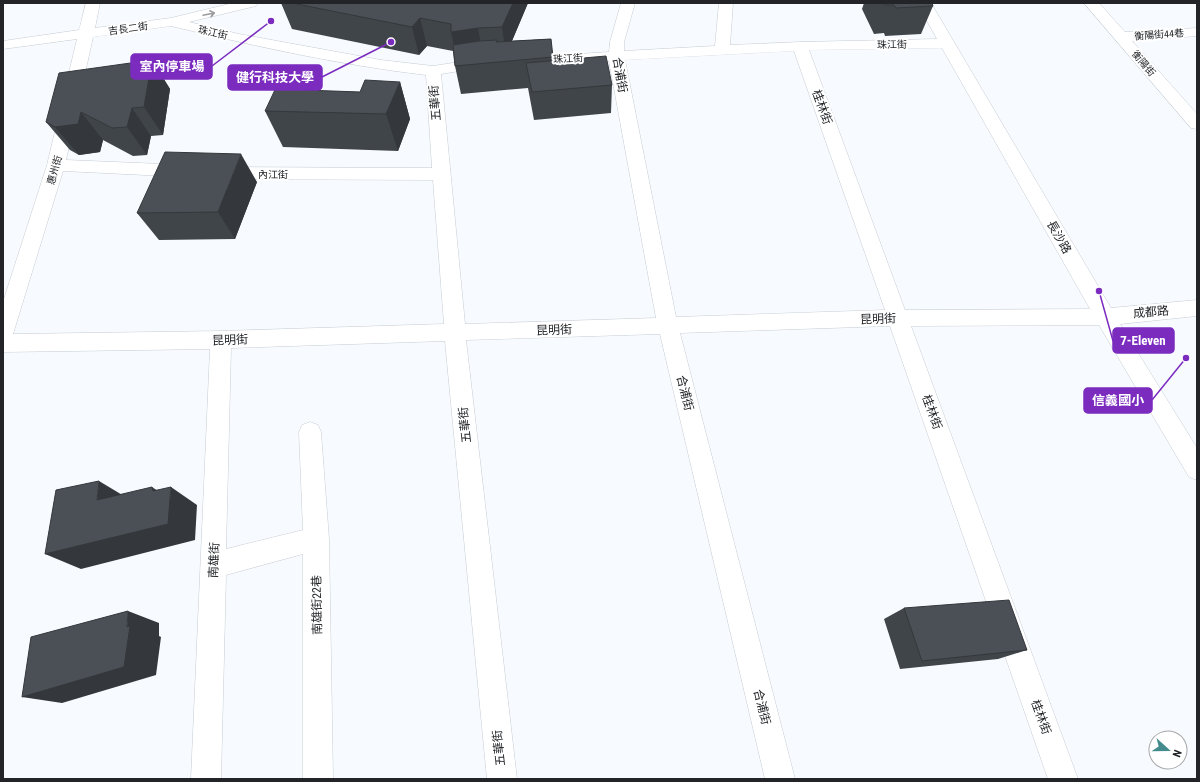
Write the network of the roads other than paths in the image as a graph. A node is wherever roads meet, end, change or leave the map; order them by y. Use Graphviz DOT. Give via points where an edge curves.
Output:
graph roads {
  1 [pos="93,3"];
  2 [pos="251,3"];
  3 [pos="628,3"];
  4 [pos="726,3"];
  5 [pos="924,3"];
  6 [pos="1091,3"];
  7 [pos="171,22"];
  8 [pos="1197,32"];
  9 [pos="85,34"];
  10 [pos="1122,37"];
  11 [pos="948,43"];
  12 [pos="3,45"];
  13 [pos="800,46"];
  14 [pos="722,49"];
  15 [pos="616,55"];
  16 [pos="432,71"];
  17 [pos="1190,108"];
  18 [pos="1197,124"];
  19 [pos="56,165"];
  20 [pos="442,174"];
  21 [pos="1197,308"];
  22 [pos="1105,317"];
  23 [pos="898,318"];
  24 [pos="668,326"];
  25 [pos="455,332"];
  26 [pos="3,334"];
  27 [pos="220,340"];
  28 [pos="3,343"];
  29 [pos="310,432"];
  30 [pos="1197,469"];
  31 [pos="316,539"];
  32 [pos="214,565"];
  33 [pos="206,779"];
  34 [pos="318,779"];
  35 [pos="502,779"];
  36 [pos="780,779"];
  37 [pos="1063,779"];
  1 -- 9 [label="street, 惠州街"];
  7 -- 2 [label="street, 吉長二街, one-way"];
  3 -- 15 [label="street, 合浦街"];
  4 -- 14 [label="street"];
  5 -- 11 [label="street, 長沙路"];
  6 -- 10 [label="street, 衡陽街"];
  7 -- 9 [label="street, 吉長二街"];
  7 -- 16 [label="street, 珠江街" via="239,38 381,65"];
  8 -- 10 [label="street, 衡陽街44巷"];
  9 -- 12 [label="street, 吉長二街"];
  9 -- 19 [label="street, 惠州街"];
  10 -- 17 [label="street, 衡陽街"];
  11 -- 13 [label="street, 珠江街"];
  11 -- 22 [label="street, 長沙路"];
  13 -- 14 [label="street, 珠江街"];
  13 -- 23 [label="street, 桂林街"];
  14 -- 15 [label="street, 珠江街"];
  15 -- 16 [label="street, 珠江街" via="503,62"];
  15 -- 24 [label="street, 合浦街"];
  16 -- 20 [label="street, 五華街"];
  17 -- 18 [label="street, 衡陽街"];
  19 -- 20 [label="street, 內江街" via="254,174"];
  19 -- 26 [label="street, 惠州街"];
  20 -- 25 [label="street, 五華街"];
  21 -- 22 [label="street, 成都路"];
  22 -- 23 [label="street, 昆明街"];
  22 -- 30 [label="street, 長沙路"];
  23 -- 24 [label="street, 昆明街"];
  23 -- 37 [label="street, 桂林街"];
  24 -- 25 [label="street, 昆明街"];
  24 -- 36 [label="street, 合浦街"];
  25 -- 27 [label="street, 昆明街"];
  25 -- 35 [label="street, 五華街"];
  27 -- 28 [label="street, 昆明街"];
  27 -- 32 [label="street, 南雄街"];
  29 -- 31 [label="street, 南雄街22巷"];
  31 -- 32 [label="street"];
  31 -- 34 [label="street, 南雄街22巷"];
  32 -- 33 [label="street, 南雄街"];
}
